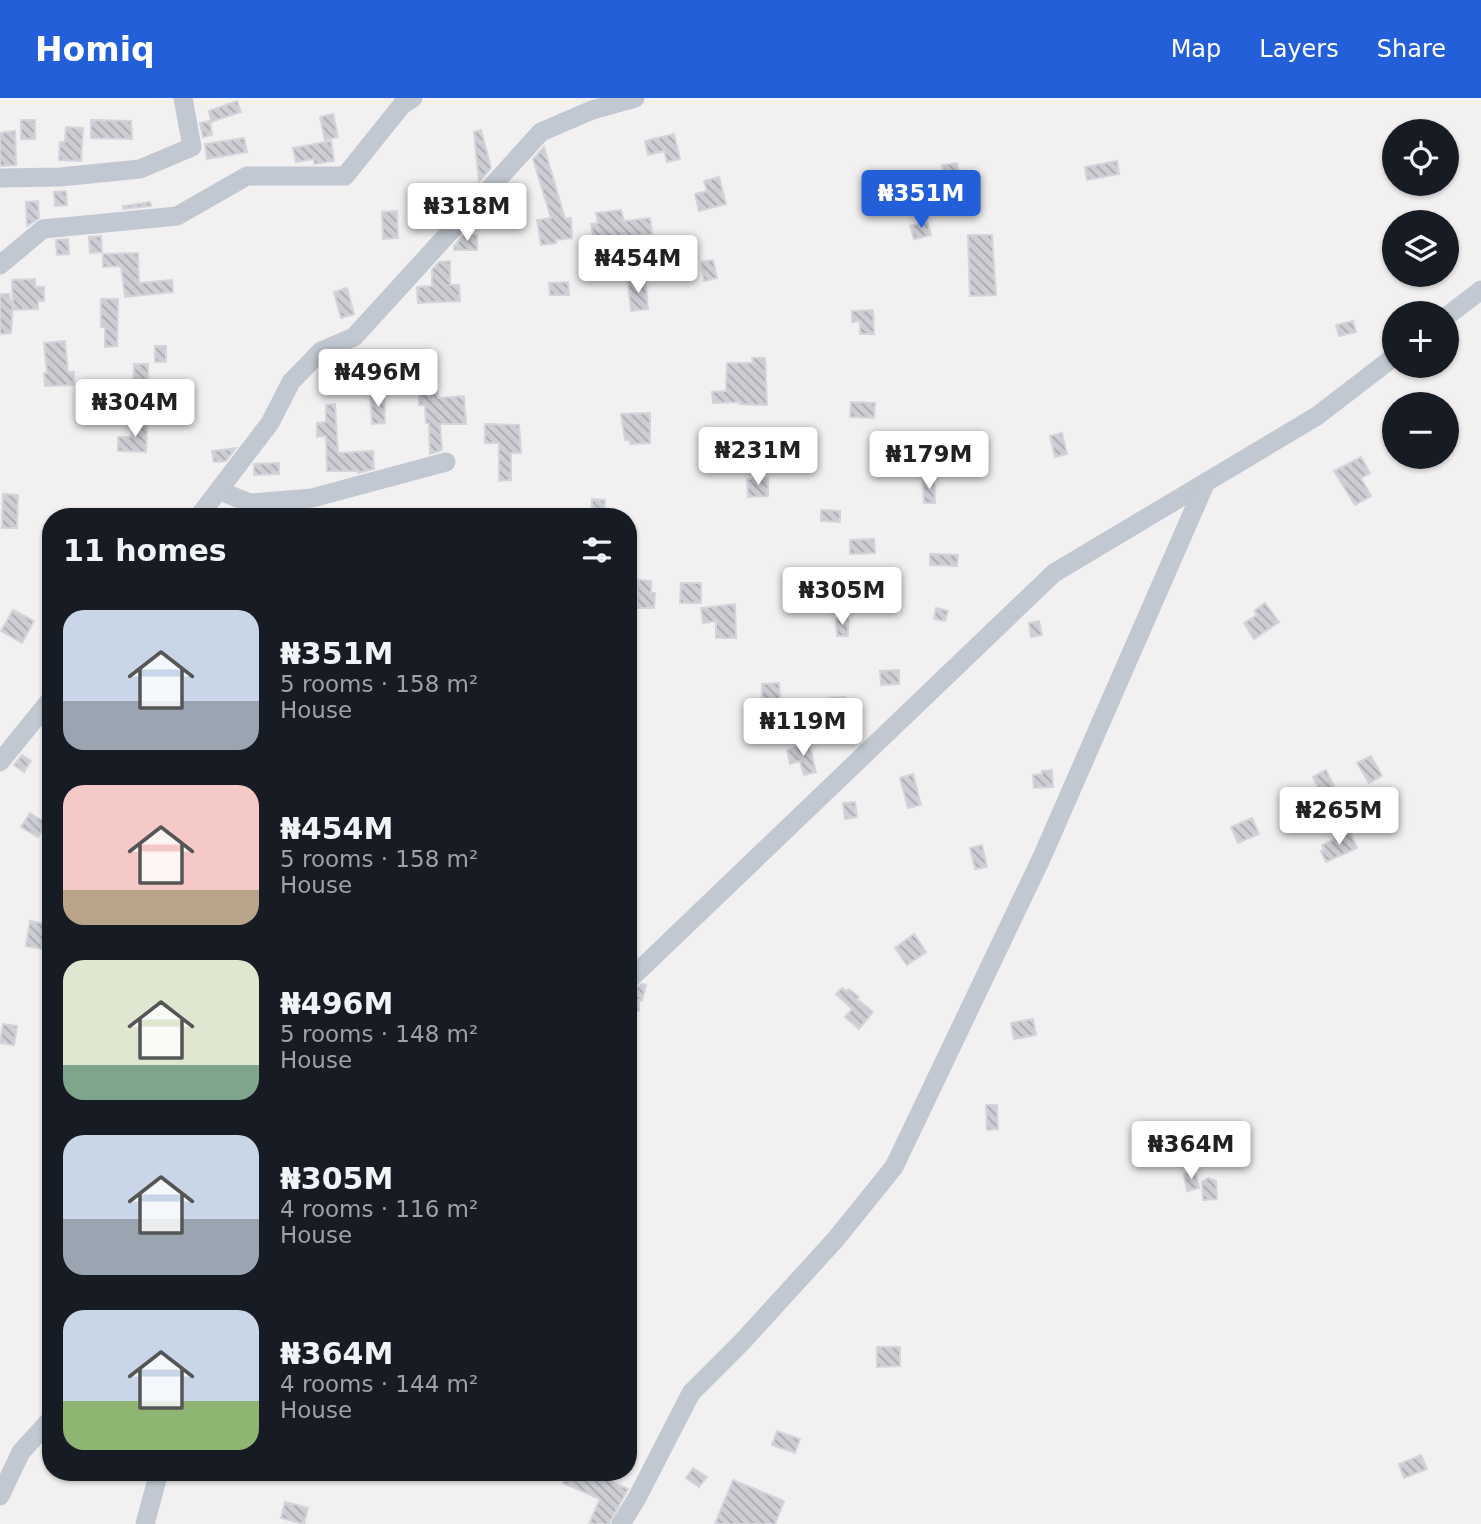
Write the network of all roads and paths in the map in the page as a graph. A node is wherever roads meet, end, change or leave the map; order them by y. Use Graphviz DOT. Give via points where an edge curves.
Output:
graph roads {
  1 [pos="183,98"];
  2 [pos="413,98"];
  3 [pos="635,98"];
  4 [pos="0,178"];
  5 [pos="0,265"];
  6 [pos="1481,290"];
  7 [pos="1459,307"];
  8 [pos="1382,366"];
  9 [pos="446,462"];
  10 [pos="1206,482"];
  11 [pos="220,491"];
  12 [pos="206,508"];
  13 [pos="42,710"];
  14 [pos="0,762"];
  15 [pos="637,972"];
  16 [pos="42,1429"];
  17 [pos="157,1481"];
  18 [pos="0,1496"];
  19 [pos="145,1524"];
  20 [pos="621,1524"];
  1 -- 4 [label="street" via="192,147 140,169"];
  2 -- 5 [label="street" via="402,105 345,176 247,176 177,215 43,229"];
  3 -- 11 [label="street" via="541,132 354,337 321,351 291,382 270,423"];
  6 -- 7 [label="street"];
  8 -- 10 [label="street" via="1317,416"];
  9 -- 11 [label="street" via="312,498 250,503"];
  10 -- 15 [label="street" via="1054,573"];
  10 -- 20 [label="street" via="1042,857 894,1167 835,1240 691,1393"];
  11 -- 12 [label="street"];
  13 -- 14 [label="street"];
  16 -- 18 [label="street" via="21,1452"];
  17 -- 19 [label="street"];
}
